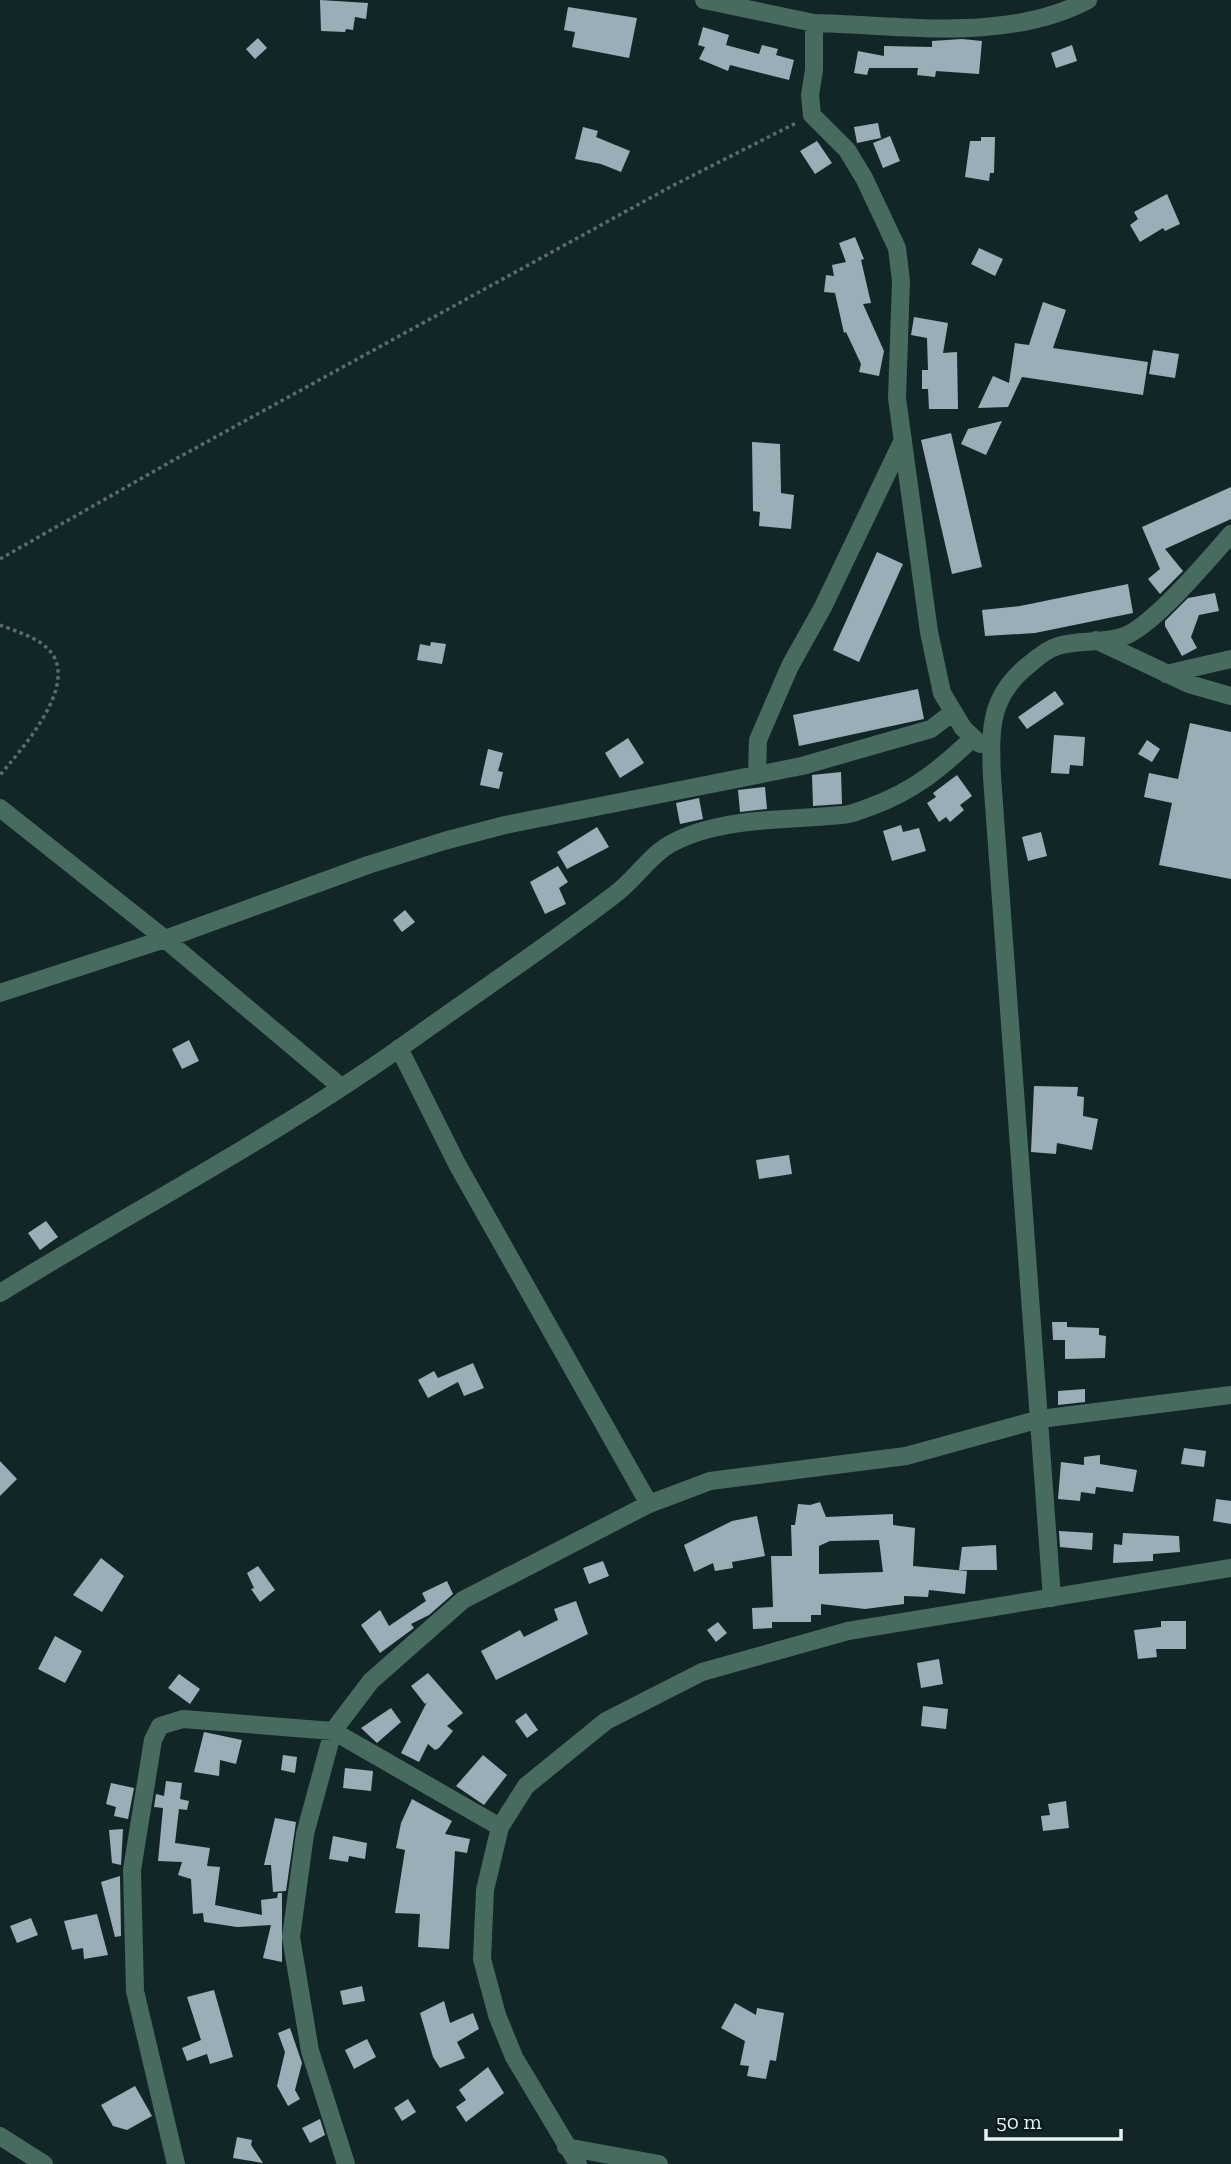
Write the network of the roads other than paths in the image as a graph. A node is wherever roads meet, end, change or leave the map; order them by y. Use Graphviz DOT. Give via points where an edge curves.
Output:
graph roads {
  1 [pos="704,0"];
  2 [pos="1088,0"];
  3 [pos="814,23"];
  4 [pos="902,440"];
  5 [pos="1231,534"];
  6 [pos="1096,640"];
  7 [pos="1231,659"];
  8 [pos="1166,674"];
  9 [pos="1231,696"];
  10 [pos="953,712"];
  11 [pos="973,738"];
  12 [pos="991,757"];
  13 [pos="757,775"];
  14 [pos="0,808"];
  15 [pos="165,939"];
  16 [pos="0,993"];
  17 [pos="399,1048"];
  18 [pos="341,1087"];
  19 [pos="0,1293"];
  20 [pos="1231,1395"];
  21 [pos="1040,1419"];
  22 [pos="649,1504"];
  23 [pos="1231,1568"];
  24 [pos="1052,1598"];
  25 [pos="333,1731"];
  26 [pos="500,1827"];
  27 [pos="0,2136"];
  28 [pos="566,2147"];
  29 [pos="44,2164"];
  30 [pos="176,2164"];
  31 [pos="346,2164"];
  32 [pos="578,2164"];
  33 [pos="659,2164"];
  1 -- 3 [label="street"];
  2 -- 3 [label="street" via="1066,12 1029,22 968,27"];
  3 -- 4 [label="street" via="812,115 847,150 897,248 901,281 897,398"];
  4 -- 10 [label="street" via="929,632 943,693"];
  4 -- 13 [label="street" via="758,740"];
  5 -- 6 [label="street" via="1197,574 1140,627 1126,635"];
  6 -- 8 [label="street"];
  6 -- 12 [label="street" via="1057,646 1002,691 995,706"];
  7 -- 8 [label="street"];
  8 -- 9 [label="street"];
  10 -- 11 [label="street"];
  10 -- 13 [label="street" via="931,729 894,742"];
  11 -- 12 [label="street"];
  11 -- 17 [label="street" via="930,778 857,811 720,828 674,842 617,893"];
  12 -- 21 [label="street"];
  13 -- 15 [label="street" via="468,835 368,865"];
  14 -- 15 [label="street"];
  15 -- 16 [label="street"];
  15 -- 18 [label="street"];
  17 -- 18 [label="street"];
  17 -- 22 [label="street" via="457,1164"];
  18 -- 19 [label="street"];
  20 -- 21 [label="street"];
  21 -- 22 [label="street" via="906,1456 710,1482"];
  21 -- 24 [label="street"];
  22 -- 25 [label="street" via="463,1600 371,1681"];
  23 -- 24 [label="street"];
  24 -- 26 [label="street" via="848,1630 702,1672 606,1721 565,1752 526,1786"];
  25 -- 26 [label="street"];
  25 -- 30 [label="street" via="183,1719 160,1726 153,1740 132,1870 135,1990"];
  25 -- 31 [label="street" via="305,1834 291,1937 310,2051"];
  26 -- 28 [label="street" via="485,1890 482,1959 514,2057"];
  27 -- 29 [label="street"];
  28 -- 32 [label="street"];
  28 -- 33 [label="street"];
}
